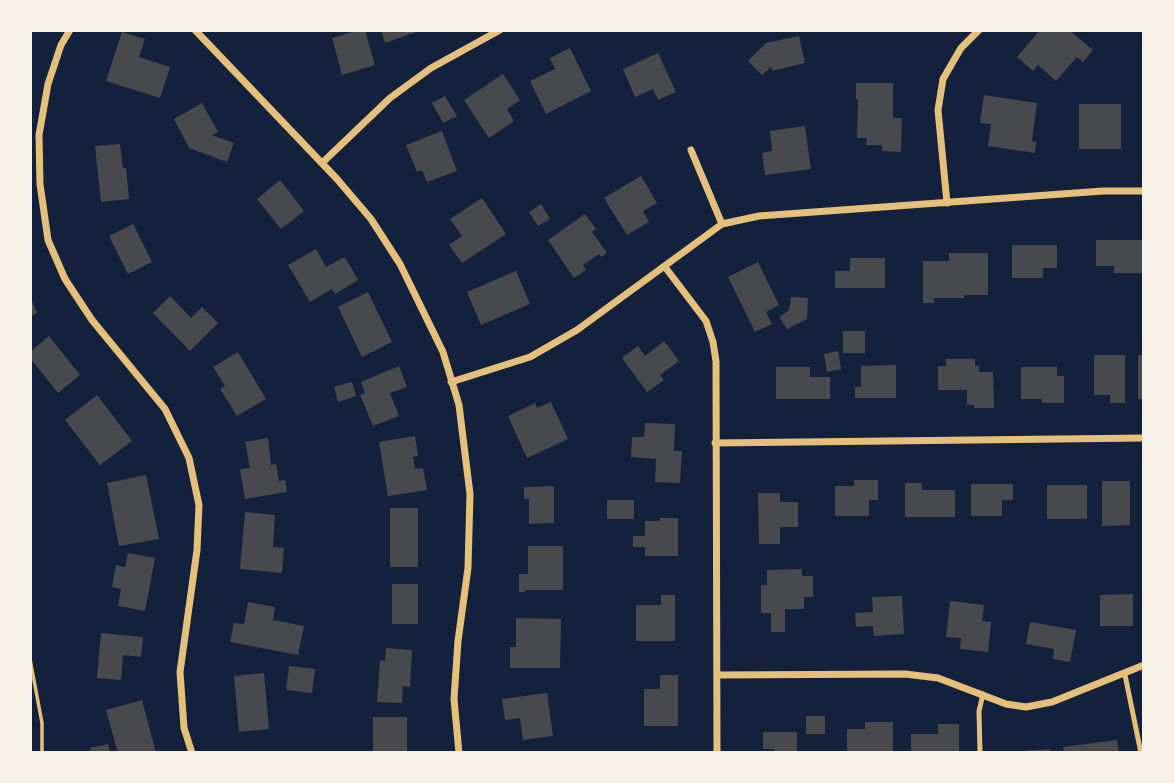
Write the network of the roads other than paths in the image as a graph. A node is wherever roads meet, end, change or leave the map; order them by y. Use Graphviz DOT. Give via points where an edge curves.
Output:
graph roads {
  1 [pos="70,30"];
  2 [pos="195,30"];
  3 [pos="500,30"];
  4 [pos="979,30"];
  5 [pos="691,150"];
  6 [pos="322,163"];
  7 [pos="1144,191"];
  8 [pos="947,203"];
  9 [pos="722,224"];
  10 [pos="665,267"];
  11 [pos="452,382"];
  12 [pos="1144,438"];
  13 [pos="715,443"];
  14 [pos="1144,665"];
  15 [pos="717,675"];
  16 [pos="1125,675"];
  17 [pos="983,694"];
  18 [pos="192,753"];
  19 [pos="459,753"];
  20 [pos="717,753"];
  21 [pos="980,753"];
  22 [pos="1141,753"];
  1 -- 18 [label="street" via="48,85 39,135 48,240 65,279 164,409 189,458 199,505 180,672 184,728"];
  2 -- 6 [label="street"];
  3 -- 6 [label="street" via="431,68 390,98"];
  4 -- 8 [label="street" via="961,48 943,79 938,110"];
  5 -- 9 [label="street"];
  6 -- 11 [label="street" via="371,219 400,264 438,341"];
  7 -- 8 [label="street"];
  8 -- 9 [label="street" via="759,216"];
  9 -- 10 [label="street"];
  10 -- 11 [label="street" via="577,330 530,357"];
  10 -- 13 [label="street" via="706,321 713,342"];
  11 -- 19 [label="street" via="470,494 468,568 454,699"];
  12 -- 13 [label="street"];
  13 -- 15 [label="street"];
  14 -- 16 [label="street"];
  15 -- 17 [label="street" via="905,674 938,678"];
  15 -- 20 [label="street"];
  16 -- 17 [label="street" via="1026,707"];
  16 -- 22 [label="lane"];
  17 -- 21 [label="lane"];
}
